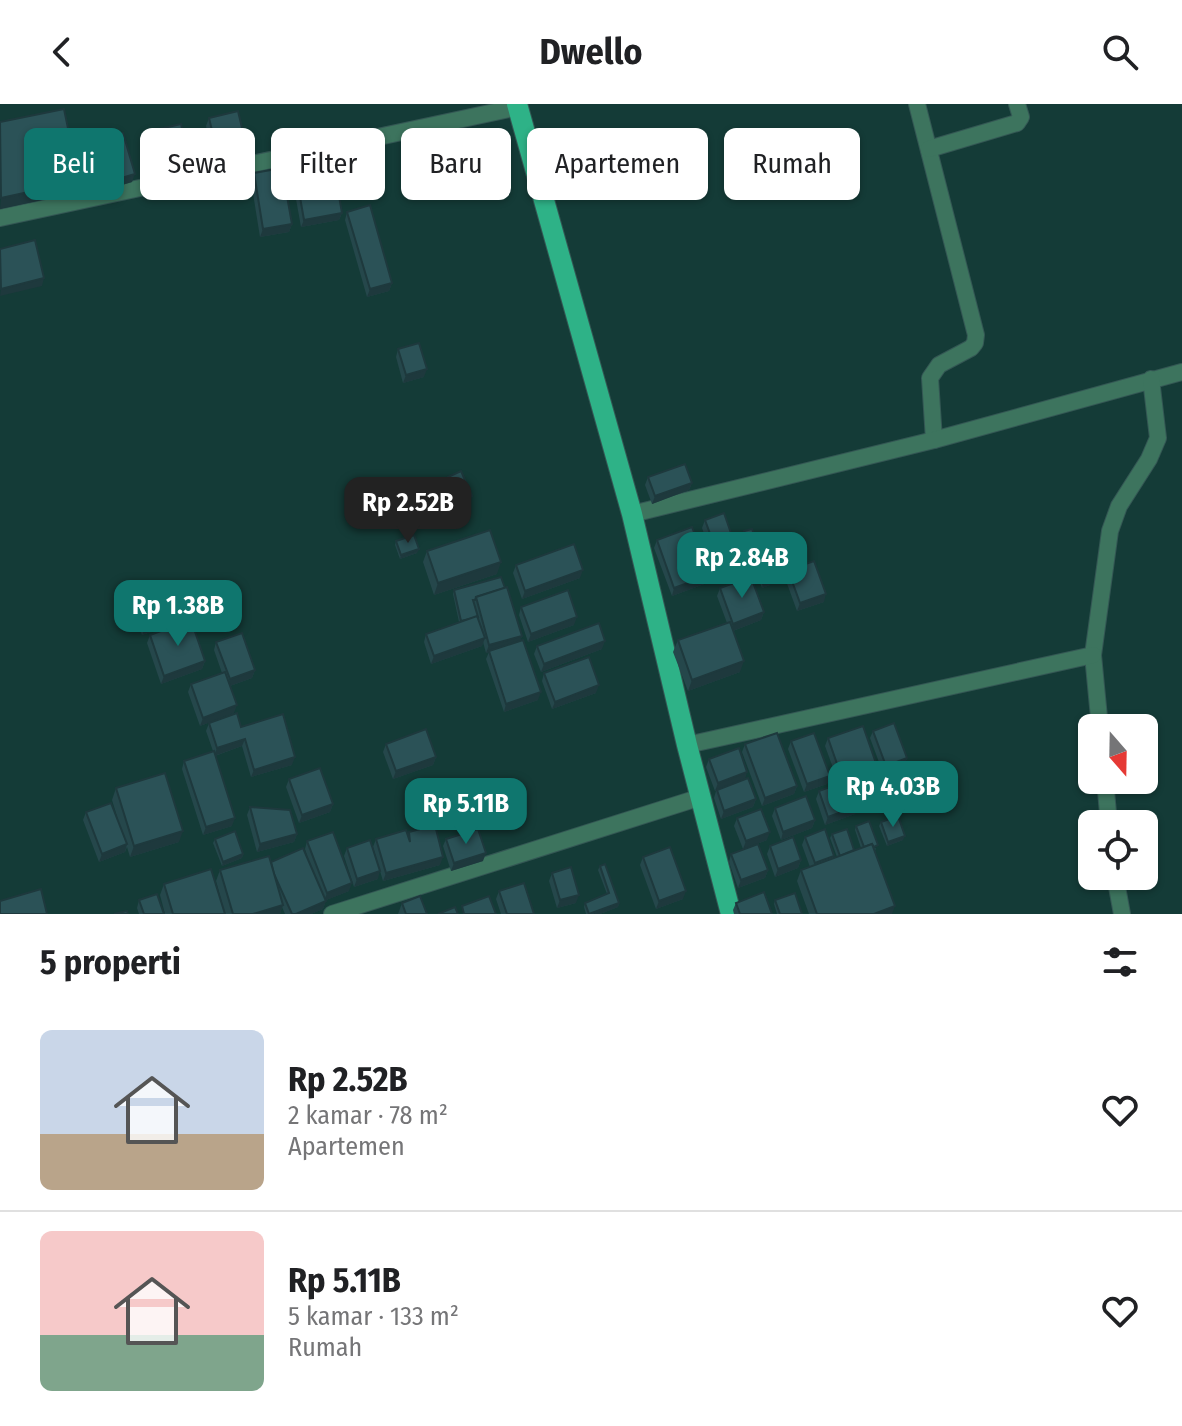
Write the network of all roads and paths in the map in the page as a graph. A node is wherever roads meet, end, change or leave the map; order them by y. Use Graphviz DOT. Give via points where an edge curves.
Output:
graph roads {
  1 [pos="917,104"];
  2 [pos="1017,104"];
  3 [pos="518,106"];
  4 [pos="929,149"];
  5 [pos="0,218"];
  6 [pos="1182,372"];
  7 [pos="1151,379"];
  8 [pos="934,440"];
  9 [pos="632,514"];
  10 [pos="1093,655"];
  11 [pos="1099,714"];
  12 [pos="687,745"];
  13 [pos="701,797"];
  14 [pos="1118,890"];
  15 [pos="332,914"];
  16 [pos="731,914"];
  17 [pos="1122,914"];
  1 -- 4 [label="street"];
  2 -- 4 [label="street" via="1017,123"];
  3 -- 5 [label="street"];
  3 -- 9 [label="main road"];
  4 -- 8 [label="street" via="976,335 971,348 939,365 930,378"];
  6 -- 7 [label="street"];
  7 -- 8 [label="street"];
  7 -- 10 [label="street" via="1158,438 1110,531"];
  8 -- 9 [label="street"];
  9 -- 12 [label="main road"];
  10 -- 11 [label="street"];
  10 -- 12 [label="street"];
  12 -- 13 [label="main road"];
  13 -- 15 [label="street"];
  13 -- 16 [label="main road"];
  14 -- 17 [label="street"];
}
